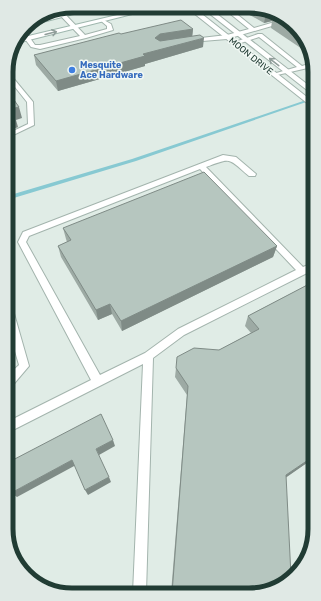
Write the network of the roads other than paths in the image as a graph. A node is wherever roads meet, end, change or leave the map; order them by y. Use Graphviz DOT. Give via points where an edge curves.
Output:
graph roads {
  1 [pos="130,13"];
  2 [pos="197,13"];
  3 [pos="212,13"];
  4 [pos="232,13"];
  5 [pos="62,14"];
  6 [pos="102,20"];
  7 [pos="280,22"];
  8 [pos="73,28"];
  9 [pos="253,30"];
  10 [pos="239,34"];
  11 [pos="260,35"];
  12 [pos="84,37"];
  13 [pos="227,37"];
  14 [pos="28,39"];
  15 [pos="22,40"];
  16 [pos="246,40"];
  17 [pos="186,42"];
  18 [pos="235,43"];
  19 [pos="307,66"];
  20 [pos="301,68"];
  21 [pos="287,72"];
  22 [pos="275,76"];
  23 [pos="13,81"];
  24 [pos="308,89"];
  25 [pos="308,102"];
  26 [pos="13,133"];
  27 [pos="201,166"];
  28 [pos="252,174"];
  29 [pos="308,268"];
  30 [pos="302,271"];
  31 [pos="13,328"];
  32 [pos="148,356"];
  33 [pos="13,380"];
  34 [pos="98,382"];
  35 [pos="13,425"];
  36 [pos="139,588"];
  1 -- 6 [label="street"];
  2 -- 13 [label="street, MOON DRIVE"];
  3 -- 10 [label="street, MOON DRIVE"];
  4 -- 9 [label="lane"];
  5 -- 8 [label="lane"];
  6 -- 8 [label="street"];
  6 -- 12 [label="lane" via="109,25 110,30"];
  7 -- 9 [label="lane"];
  8 -- 12 [label="lane"];
  14 -- 8 [label="street, one-way"];
  9 -- 10 [label="lane"];
  9 -- 11 [label="lane"];
  10 -- 13 [label="lane"];
  10 -- 16 [label="street, MOON DRIVE"];
  11 -- 16 [label="lane"];
  11 -- 20 [label="lane"];
  12 -- 14 [label="lane" via="40,47 33,46"];
  13 -- 17 [label="lane"];
  13 -- 18 [label="street, MOON DRIVE"];
  14 -- 15 [label="street"];
  16 -- 18 [label="lane"];
  21 -- 16 [label="street, MOON DRIVE, one-way"];
  18 -- 22 [label="street, MOON DRIVE"];
  19 -- 20 [label="lane"];
  20 -- 21 [label="lane"];
  21 -- 22 [label="lane"];
  21 -- 24 [label="street, MOON DRIVE"];
  22 -- 25 [label="street, MOON DRIVE"];
  23 -- 26 [label="lane" via="30,102 31,125"];
  27 -- 28 [label="lane" via="225,157 234,158"];
  27 -- 30 [label="lane"];
  27 -- 34 [label="lane" via="26,234 22,242"];
  29 -- 30 [label="lane"];
  30 -- 32 [label="lane" via="181,332"];
  31 -- 33 [label="lane" via="24,366"];
  32 -- 34 [label="lane"];
  32 -- 36 [label="lane"];
  34 -- 35 [label="lane"];
}
